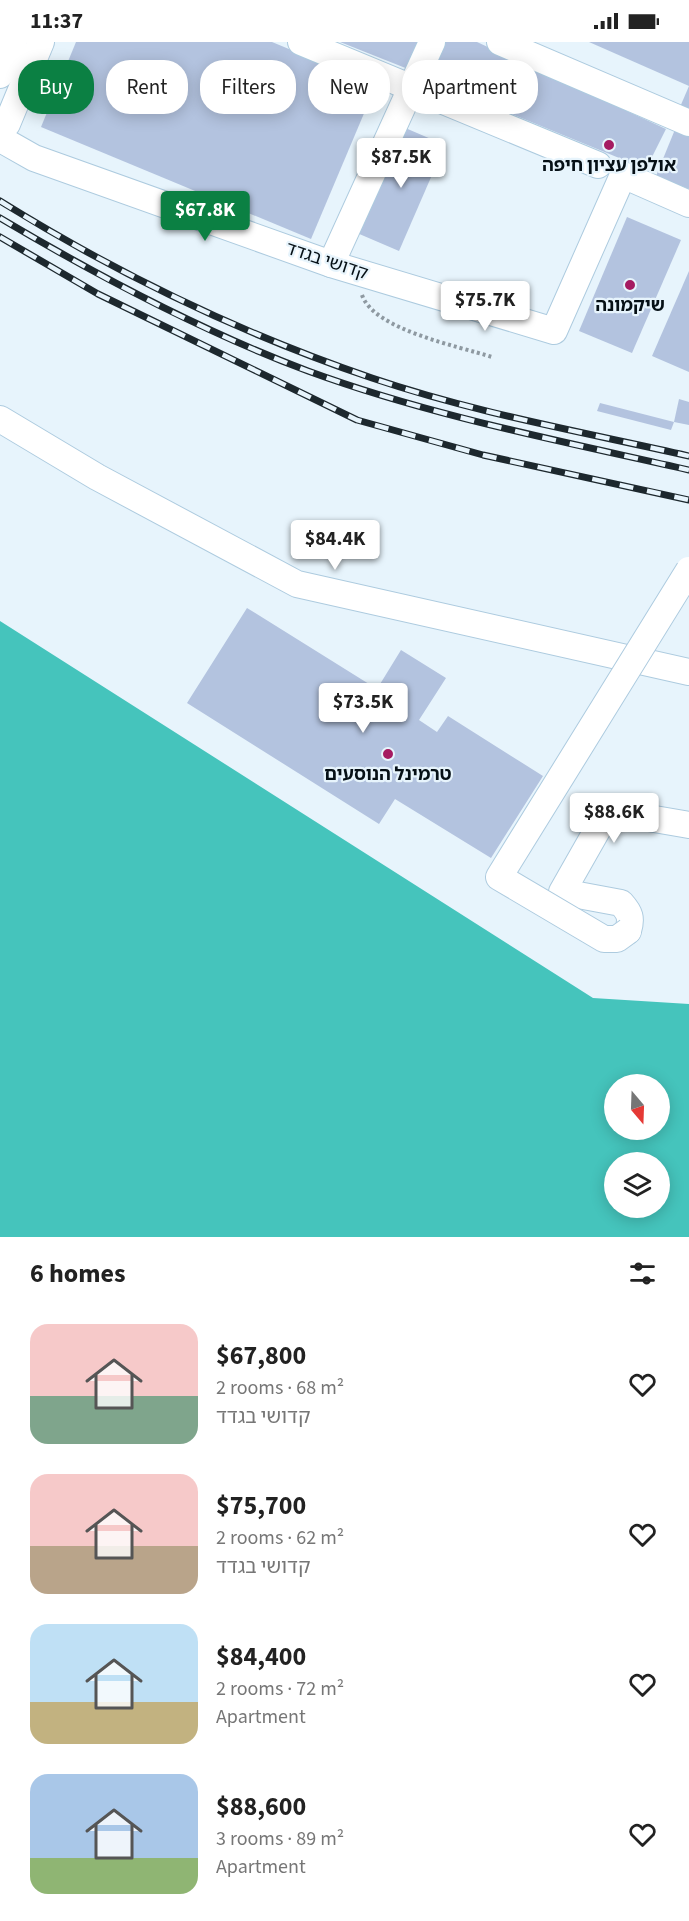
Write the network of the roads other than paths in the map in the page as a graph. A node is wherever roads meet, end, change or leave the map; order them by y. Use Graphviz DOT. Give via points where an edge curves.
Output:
graph roads {
  1 [pos="14,42"];
  2 [pos="41,42"];
  3 [pos="301,42"];
  4 [pos="432,42"];
  5 [pos="500,42"];
  6 [pos="423,60"];
  7 [pos="0,75"];
  8 [pos="402,85"];
  9 [pos="402,106"];
  10 [pos="473,114"];
  11 [pos="689,123"];
  12 [pos="3,129"];
  13 [pos="598,165"];
  14 [pos="689,204"];
  15 [pos="331,264"];
  16 [pos="0,419"];
  17 [pos="689,570"];
  18 [pos="689,672"];
  19 [pos="686,821"];
  1 -- 7 [label="street"];
  2 -- 12 [label="street"];
  3 -- 8 [label="street"];
  4 -- 6 [label="street"];
  5 -- 11 [label="street"];
  9 -- 15 [label="street"];
  10 -- 13 [label="street"];
  12 -- 15 [label="street, קדושי בגדד" via="34,159"];
  14 -- 15 [label="street, קדושי בגדד" via="622,176 554,331"];
  16 -- 18 [label="street" via="97,477 297,584"];
  17 -- 19 [label="street, bridge" via="499,877 604,939 618,939 628,931 631,922 621,903 562,892 608,811"];
}
